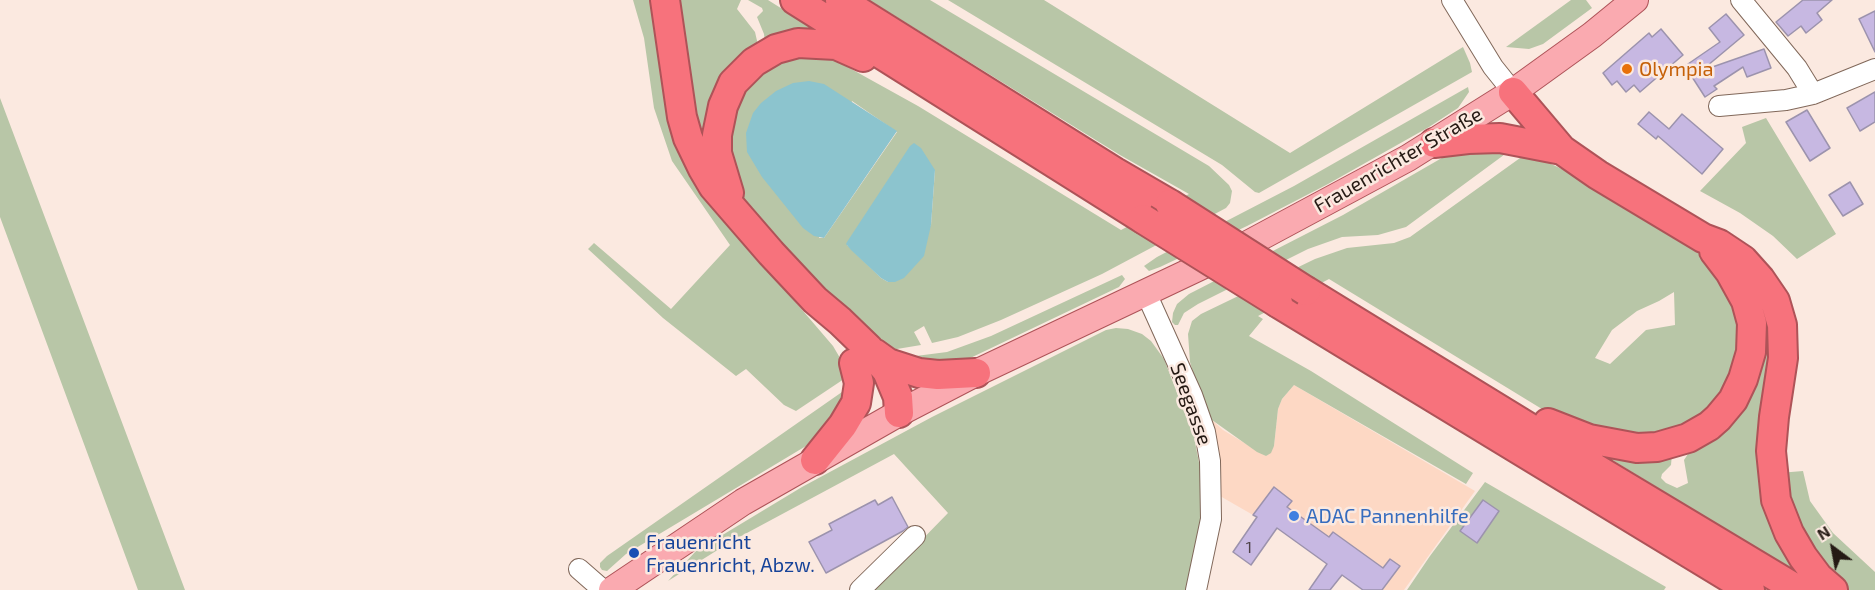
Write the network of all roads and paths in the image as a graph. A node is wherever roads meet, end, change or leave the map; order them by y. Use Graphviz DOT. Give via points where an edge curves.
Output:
graph roads {
  1 [pos="665,0"];
  2 [pos="795,0"];
  3 [pos="840,0"];
  4 [pos="1452,0"];
  5 [pos="1635,0"];
  6 [pos="1741,0"];
  7 [pos="1875,69"];
  8 [pos="1513,92"];
  9 [pos="1813,94"];
  10 [pos="952,99"];
  11 [pos="1719,106"];
  12 [pos="1434,143"];
  13 [pos="1562,150"];
  14 [pos="734,209"];
  15 [pos="1703,238"];
  16 [pos="1146,293"];
  17 [pos="861,356"];
  18 [pos="1438,370"];
  19 [pos="976,373"];
  20 [pos="899,413"];
  21 [pos="815,460"];
  22 [pos="915,536"];
  23 [pos="579,570"];
  24 [pos="603,590"];
  25 [pos="612,590"];
  26 [pos="860,590"];
  27 [pos="1196,590"];
  28 [pos="1750,590"];
  29 [pos="1798,590"];
  30 [pos="1833,590"];
  1 -- 14 [label="highway" via="678,100 688,138 712,186"];
  2 -- 10 [label="highway"];
  3 -- 18 [label="highway, bridge"];
  4 -- 8 [label="street"];
  5 -- 8 [label="main road, Frauenrichter Straße"];
  6 -- 9 [label="street" via="1797,68"];
  7 -- 9 [label="street"];
  8 -- 12 [label="main road, Frauenrichter Straße"];
  8 -- 13 [label="highway"];
  9 -- 11 [label="street"];
  10 -- 14 [label="highway" via="836,45 798,43 776,49 754,62 733,83 723,106 717,153"];
  10 -- 28 [label="highway, bridge"];
  12 -- 13 [label="highway" via="1500,138"];
  12 -- 16 [label="main road, Frauenrichter Straße" via="1244,246"];
  13 -- 15 [label="highway"];
  14 -- 17 [label="highway" via="815,300 840,321"];
  15 -- 18 [label="highway" via="1730,272 1752,323 1751,351 1743,379 1718,418 1700,433 1657,447 1637,448 1589,440"];
  15 -- 30 [label="highway" via="1743,260 1775,301 1782,325 1783,358 1771,451 1776,500 1803,557"];
  16 -- 19 [label="main road, Frauenrichter Straße"];
  16 -- 27 [label="street, Seegasse" via="1192,395 1210,461 1211,519"];
  17 -- 19 [label="highway" via="938,375"];
  17 -- 20 [label="highway" via="887,371 898,397"];
  17 -- 21 [label="highway" via="856,403"];
  18 -- 29 [label="highway"];
  19 -- 20 [label="main road, Frauenrichter Straße"];
  20 -- 21 [label="main road, Frauenrichter Straße"];
  21 -- 25 [label="main road, Frauenrichter Straße" via="734,507"];
  22 -- 26 [label="street"];
  23 -- 24 [label="street"];
}
